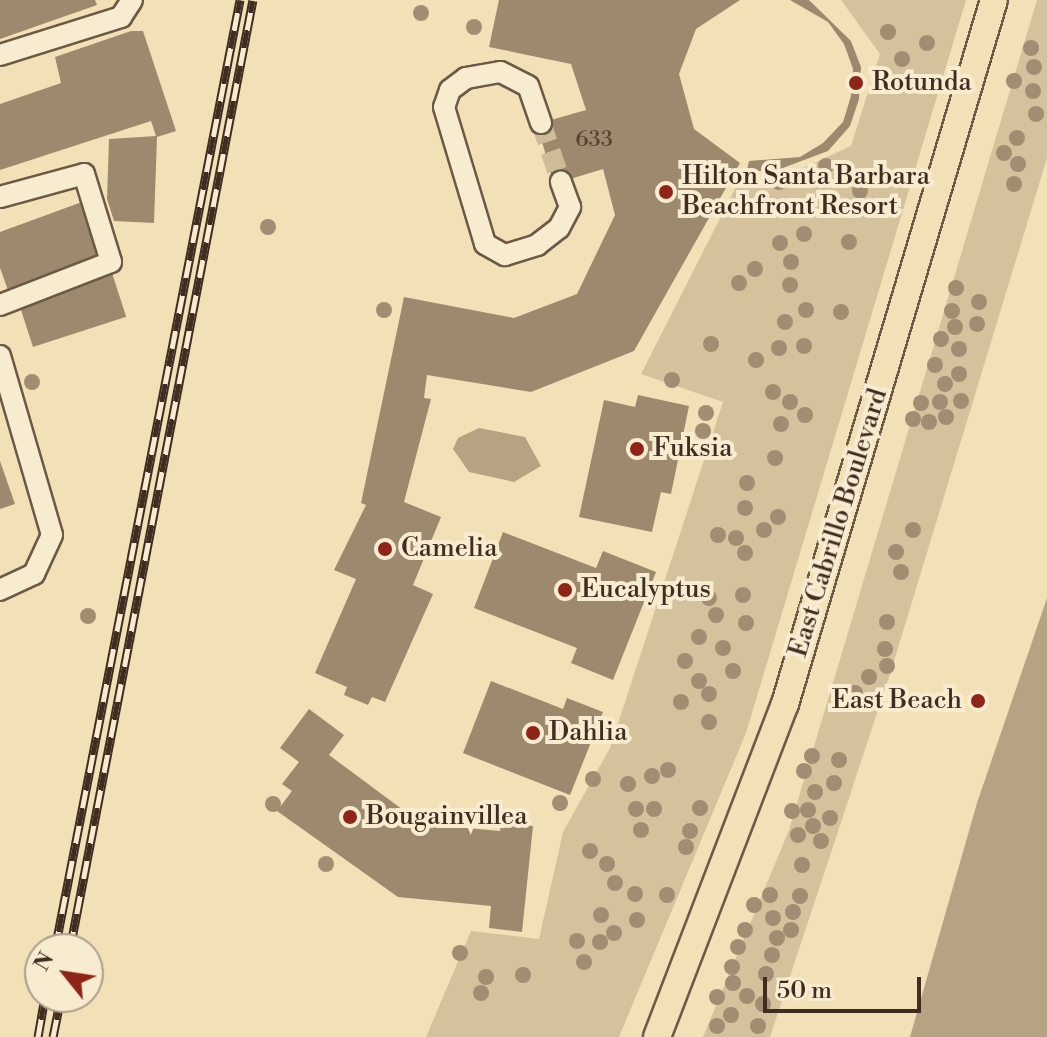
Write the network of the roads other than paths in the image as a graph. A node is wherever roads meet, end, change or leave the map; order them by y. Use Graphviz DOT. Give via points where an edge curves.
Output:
graph roads {
  1 [pos="132,0"];
  2 [pos="994,0"];
  3 [pos="0,55"];
  4 [pos="541,123"];
  5 [pos="561,182"];
  6 [pos="0,197"];
  7 [pos="0,305"];
  8 [pos="0,356"];
  9 [pos="0,590"];
  10 [pos="657,1037"];
  1 -- 3 [label="street" via="121,17"];
  2 -- 10 [label="main road, East Cabrillo Boulevard" via="785,704"];
  4 -- 5 [label="street" via="528,86 500,72 466,78 450,90 447,120 485,244 505,255 537,245 559,228 570,207"];
  6 -- 7 [label="street" via="84,174 111,262"];
  8 -- 9 [label="street" via="51,524 48,556 34,574"];
}
